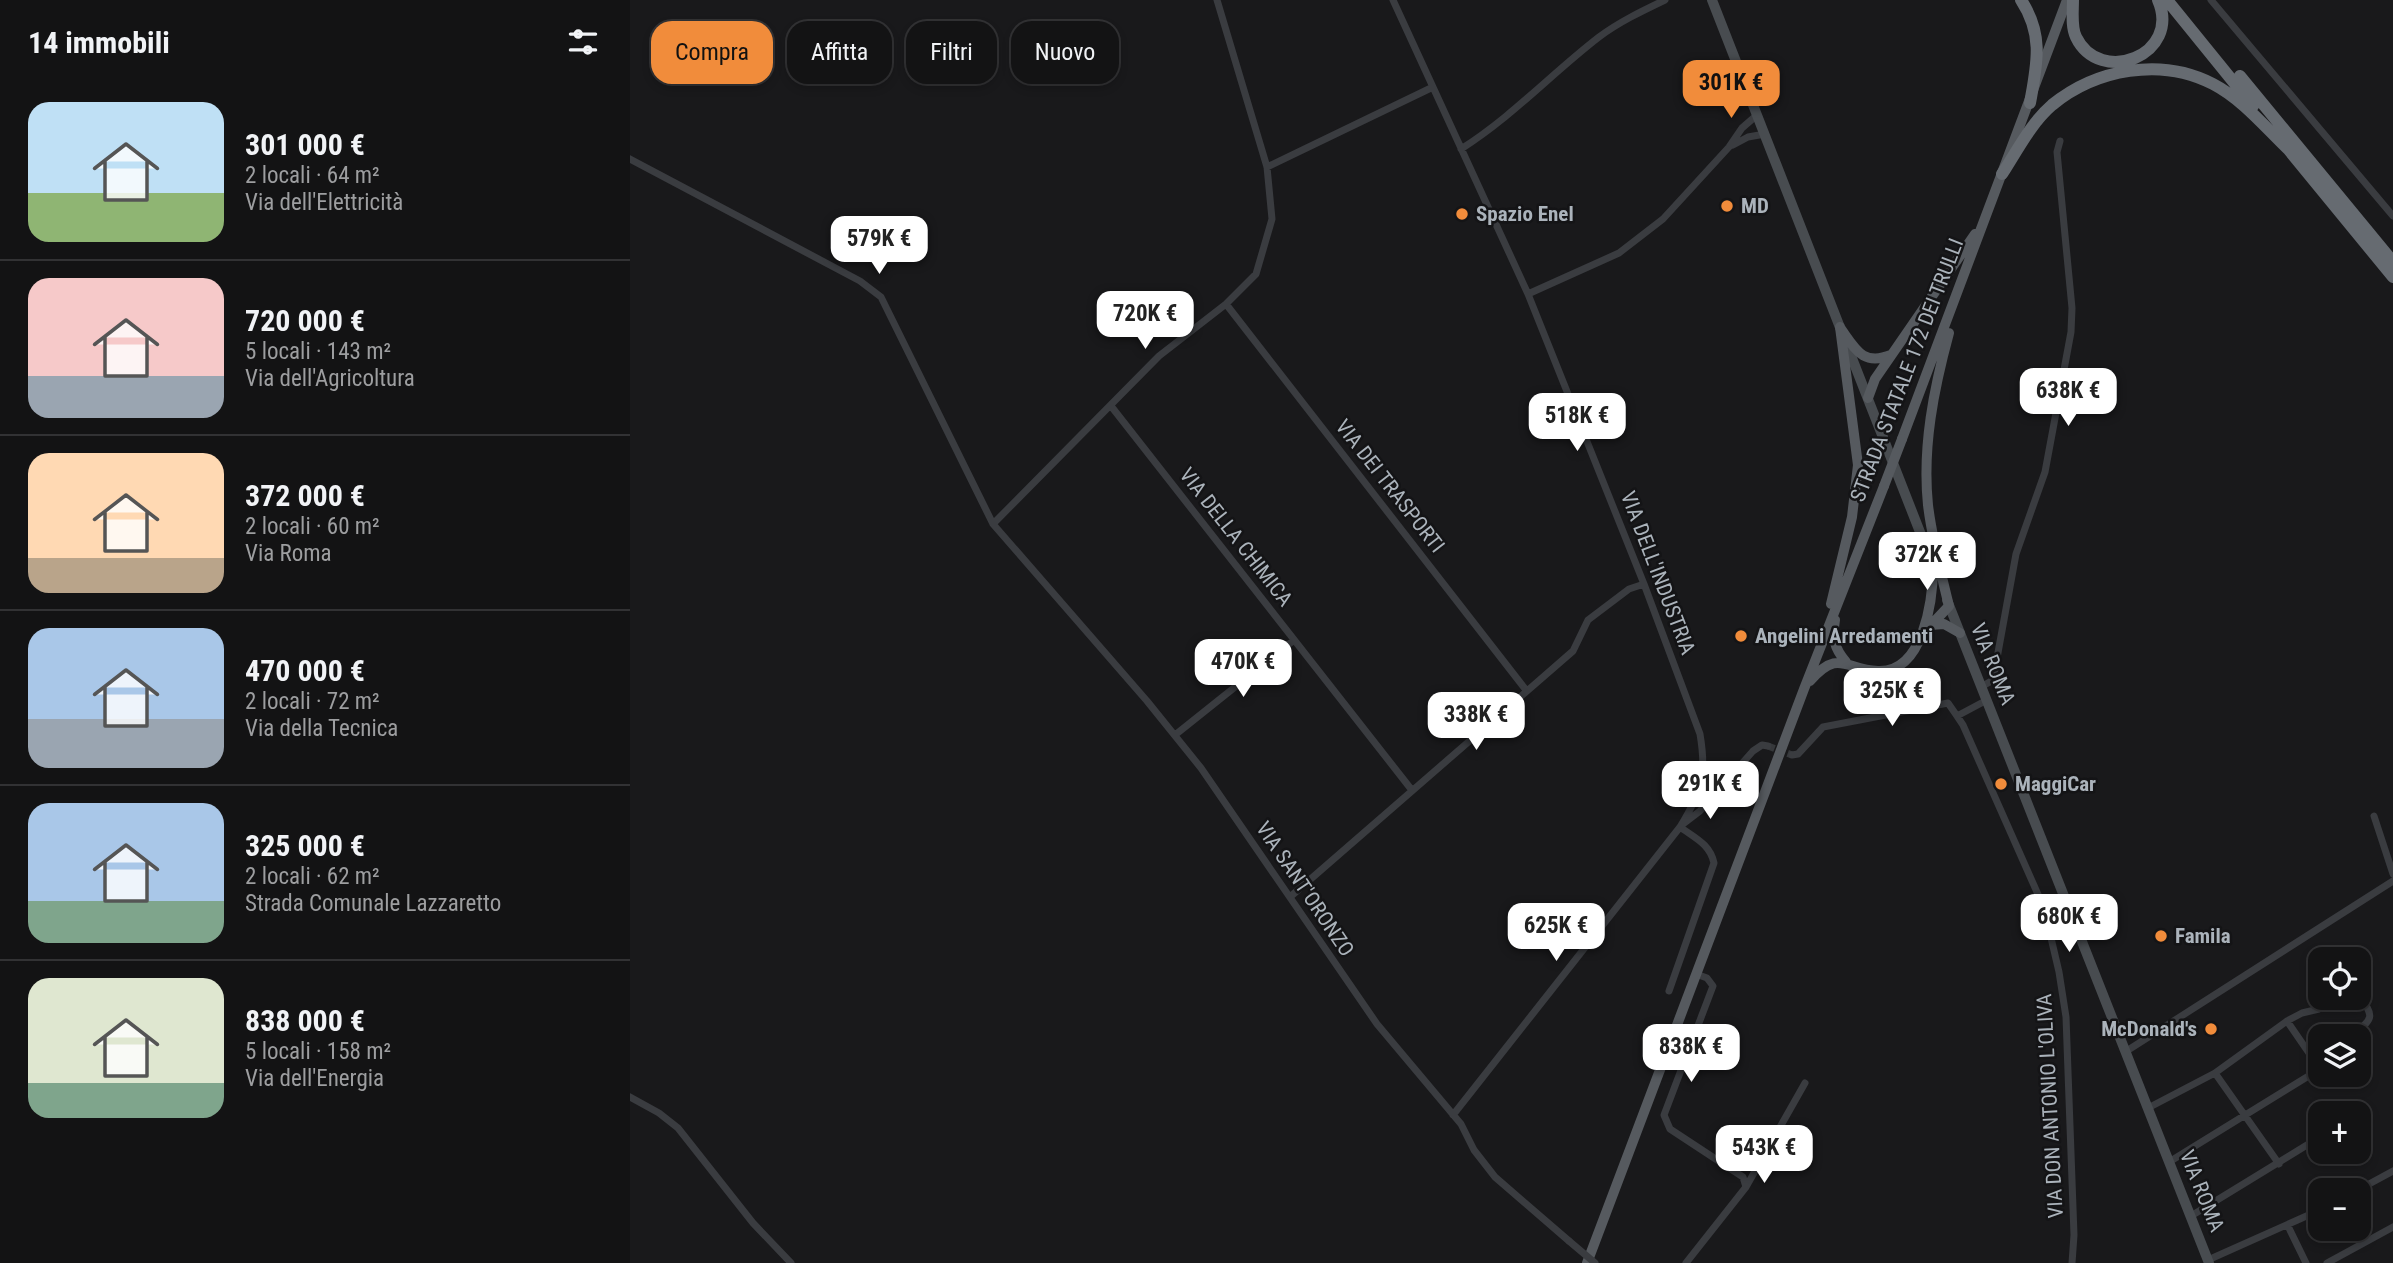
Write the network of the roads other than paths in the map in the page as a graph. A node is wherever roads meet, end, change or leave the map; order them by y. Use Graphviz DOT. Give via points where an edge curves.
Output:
graph roads {
  1 [pos="1217,0"];
  2 [pos="1393,0"];
  3 [pos="1665,0"];
  4 [pos="1712,0"];
  5 [pos="2021,0"];
  6 [pos="2067,0"];
  7 [pos="2073,0"];
  8 [pos="2158,0"];
  9 [pos="2167,0"];
  10 [pos="2177,0"];
  11 [pos="2211,0"];
  12 [pos="1433,87"];
  13 [pos="2030,103"];
  14 [pos="1757,115"];
  15 [pos="1765,134"];
  16 [pos="2060,141"];
  17 [pos="1729,147"];
  18 [pos="1461,149"];
  19 [pos="2289,150"];
  20 [pos="630,159"];
  21 [pos="1267,167"];
  22 [pos="2002,174"];
  23 [pos="1987,214"];
  24 [pos="2393,216"];
  25 [pos="2393,262"];
  26 [pos="1964,276"];
  27 [pos="2393,277"];
  28 [pos="1528,294"];
  29 [pos="1226,304"];
  30 [pos="1840,327"];
  31 [pos="1891,355"];
  32 [pos="1868,398"];
  33 [pos="1111,406"];
  34 [pos="993,524"];
  35 [pos="1933,566"];
  36 [pos="1644,584"];
  37 [pos="1838,600"];
  38 [pos="1949,606"];
  39 [pos="1933,624"];
  40 [pos="1922,631"];
  41 [pos="1960,633"];
  42 [pos="1294,640"];
  43 [pos="1818,652"];
  44 [pos="1846,662"];
  45 [pos="1981,687"];
  46 [pos="1804,689"];
  47 [pos="1526,690"];
  48 [pos="1987,701"];
  49 [pos="1957,716"];
  50 [pos="1175,735"];
  51 [pos="1768,746"];
  52 [pos="1792,755"];
  53 [pos="1703,780"];
  54 [pos="1411,789"];
  55 [pos="1718,791"];
  56 [pos="2374,816"];
  57 [pos="1679,827"];
  58 [pos="2393,874"];
  59 [pos="2393,881"];
  60 [pos="1290,897"];
  61 [pos="1696,974"];
  62 [pos="1669,991"];
  63 [pos="2315,1010"];
  64 [pos="2287,1021"];
  65 [pos="2125,1052"];
  66 [pos="2308,1052"];
  67 [pos="2215,1073"];
  68 [pos="2308,1077"];
  69 [pos="1805,1083"];
  70 [pos="630,1097"];
  71 [pos="2148,1108"];
  72 [pos="1453,1115"];
  73 [pos="2245,1116"];
  74 [pos="2308,1145"];
  75 [pos="2169,1162"];
  76 [pos="2279,1164"];
  77 [pos="2393,1171"];
  78 [pos="2371,1183"];
  79 [pos="1746,1187"];
  80 [pos="2191,1216"];
  81 [pos="2308,1216"];
  82 [pos="2288,1226"];
  83 [pos="2393,1227"];
  84 [pos="2209,1262"];
  85 [pos="791,1263"];
  86 [pos="1587,1263"];
  87 [pos="1595,1263"];
  88 [pos="1686,1263"];
  89 [pos="2072,1263"];
  90 [pos="2306,1263"];
  91 [pos="2327,1263"];
  1 -- 21 [label="street"];
  2 -- 12 [label="street, VIA DELL'INDUSTRIA"];
  3 -- 18 [label="street" via="1599,37 1494,127"];
  4 -- 14 [label="street, VIA ROMA"];
  5 -- 13 [label="highway" via="2035,27 2038,57"];
  6 -- 13 [label="main road, STRADA STATALE 172 DEI TRULLI"];
  7 -- 8 [label="highway" via="2075,36 2085,51 2103,61 2122,62 2143,56 2156,43 2162,27"];
  9 -- 19 [label="highway"];
  10 -- 25 [label="highway"];
  11 -- 24 [label="street"];
  12 -- 18 [label="street, VIA DELL'INDUSTRIA"];
  12 -- 21 [label="street"];
  13 -- 22 [label="main road, STRADA STATALE 172 DEI TRULLI"];
  14 -- 15 [label="street, VIA ROMA"];
  14 -- 17 [label="street"];
  15 -- 17 [label="street" via="1748,136"];
  15 -- 30 [label="street, VIA ROMA"];
  16 -- 45 [label="street" via="2057,152 2071,332 2045,472 2016,554 1993,680"];
  17 -- 28 [label="street" via="1663,219 1619,253"];
  18 -- 28 [label="street, VIA DELL'INDUSTRIA"];
  19 -- 22 [label="highway" via="2241,103 2212,83 2183,73 2123,70 2085,85 2051,106"];
  19 -- 27 [label="highway"];
  20 -- 34 [label="street, VIA SANT'ORONZO" via="860,281 881,297"];
  21 -- 29 [label="street" via="1272,219 1256,274"];
  22 -- 23 [label="main road, STRADA STATALE 172 DEI TRULLI"];
  23 -- 26 [label="main road, STRADA STATALE 172 DEI TRULLI"];
  23 -- 31 [label="main road"];
  26 -- 37 [label="main road, STRADA STATALE 172 DEI TRULLI, bridge"];
  26 -- 38 [label="main road" via="1942,359 1929,426 1927,466 1928,505"];
  28 -- 36 [label="street, VIA DELL'INDUSTRIA"];
  29 -- 33 [label="street" via="1159,356"];
  29 -- 47 [label="street, VIA DEI TRASPORTI"];
  30 -- 31 [label="main road" via="1869,359"];
  30 -- 32 [label="street, VIA ROMA"];
  30 -- 43 [label="main road" via="1858,465 1852,517"];
  31 -- 32 [label="main road"];
  32 -- 35 [label="street, VIA ROMA"];
  33 -- 34 [label="street"];
  33 -- 42 [label="street, VIA DELLA CHIMICA"];
  34 -- 50 [label="street, VIA SANT'ORONZO"];
  35 -- 38 [label="street, VIA ROMA"];
  35 -- 40 [label="main road" via="1933,589"];
  36 -- 47 [label="street" via="1629,589 1588,620 1573,651"];
  36 -- 53 [label="street, VIA DELL'INDUSTRIA" via="1700,734"];
  37 -- 43 [label="main road, STRADA STATALE 172 DEI TRULLI"];
  37 -- 44 [label="main road" via="1832,638"];
  38 -- 39 [label="main road"];
  38 -- 41 [label="street, VIA ROMA"];
  39 -- 40 [label="main road"];
  39 -- 41 [label="main road"];
  40 -- 44 [label="main road" via="1915,650 1896,667 1880,671"];
  41 -- 45 [label="street, VIA ROMA"];
  42 -- 50 [label="street"];
  42 -- 54 [label="street, VIA DELLA CHIMICA"];
  43 -- 46 [label="main road, STRADA STATALE 172 DEI TRULLI"];
  44 -- 46 [label="main road" via="1821,668"];
  45 -- 48 [label="street, VIA ROMA"];
  46 -- 61 [label="main road, STRADA STATALE 172 DEI TRULLI"];
  47 -- 54 [label="street"];
  48 -- 49 [label="street"];
  48 -- 65 [label="street, VIA ROMA"];
  49 -- 52 [label="street" via="1948,703 1823,727"];
  49 -- 89 [label="street, VIA DON ANTONIO L'OLIVA" via="2043,908 2059,972 2066,1017"];
  50 -- 60 [label="street, VIA SANT'ORONZO"];
  51 -- 55 [label="street" via="1753,751"];
  53 -- 55 [label="street"];
  53 -- 57 [label="street, VIA DELL'INDUSTRIA"];
  54 -- 60 [label="street"];
  55 -- 57 [label="street"];
  56 -- 58 [label="street"];
  57 -- 62 [label="street" via="1707,846 1714,863"];
  57 -- 72 [label="street, VIA DELL'INDUSTRIA"];
  59 -- 65 [label="street"];
  60 -- 72 [label="street, VIA SANT'ORONZO" via="1377,1024"];
  61 -- 79 [label="street" via="1713,986 1664,1115 1670,1129 1743,1177"];
  61 -- 86 [label="main road, STRADA STATALE 172 DEI TRULLI"];
  63 -- 64 [label="street"];
  64 -- 66 [label="street"];
  64 -- 67 [label="street"];
  65 -- 71 [label="street, VIA ROMA"];
  67 -- 71 [label="street"];
  67 -- 73 [label="street"];
  68 -- 73 [label="street"];
  69 -- 79 [label="street"];
  70 -- 85 [label="street" via="678,1128"];
  71 -- 75 [label="street, VIA ROMA"];
  72 -- 87 [label="street, VIA SANT'ORONZO, bridge" via="1495,1177"];
  73 -- 75 [label="street"];
  73 -- 76 [label="street"];
  74 -- 76 [label="street"];
  75 -- 80 [label="street, VIA ROMA"];
  76 -- 80 [label="street"];
  77 -- 78 [label="street"];
  79 -- 88 [label="street"];
  80 -- 84 [label="street, VIA ROMA"];
  81 -- 82 [label="street"];
  82 -- 84 [label="street"];
  82 -- 90 [label="street"];
  83 -- 91 [label="street"];
}
